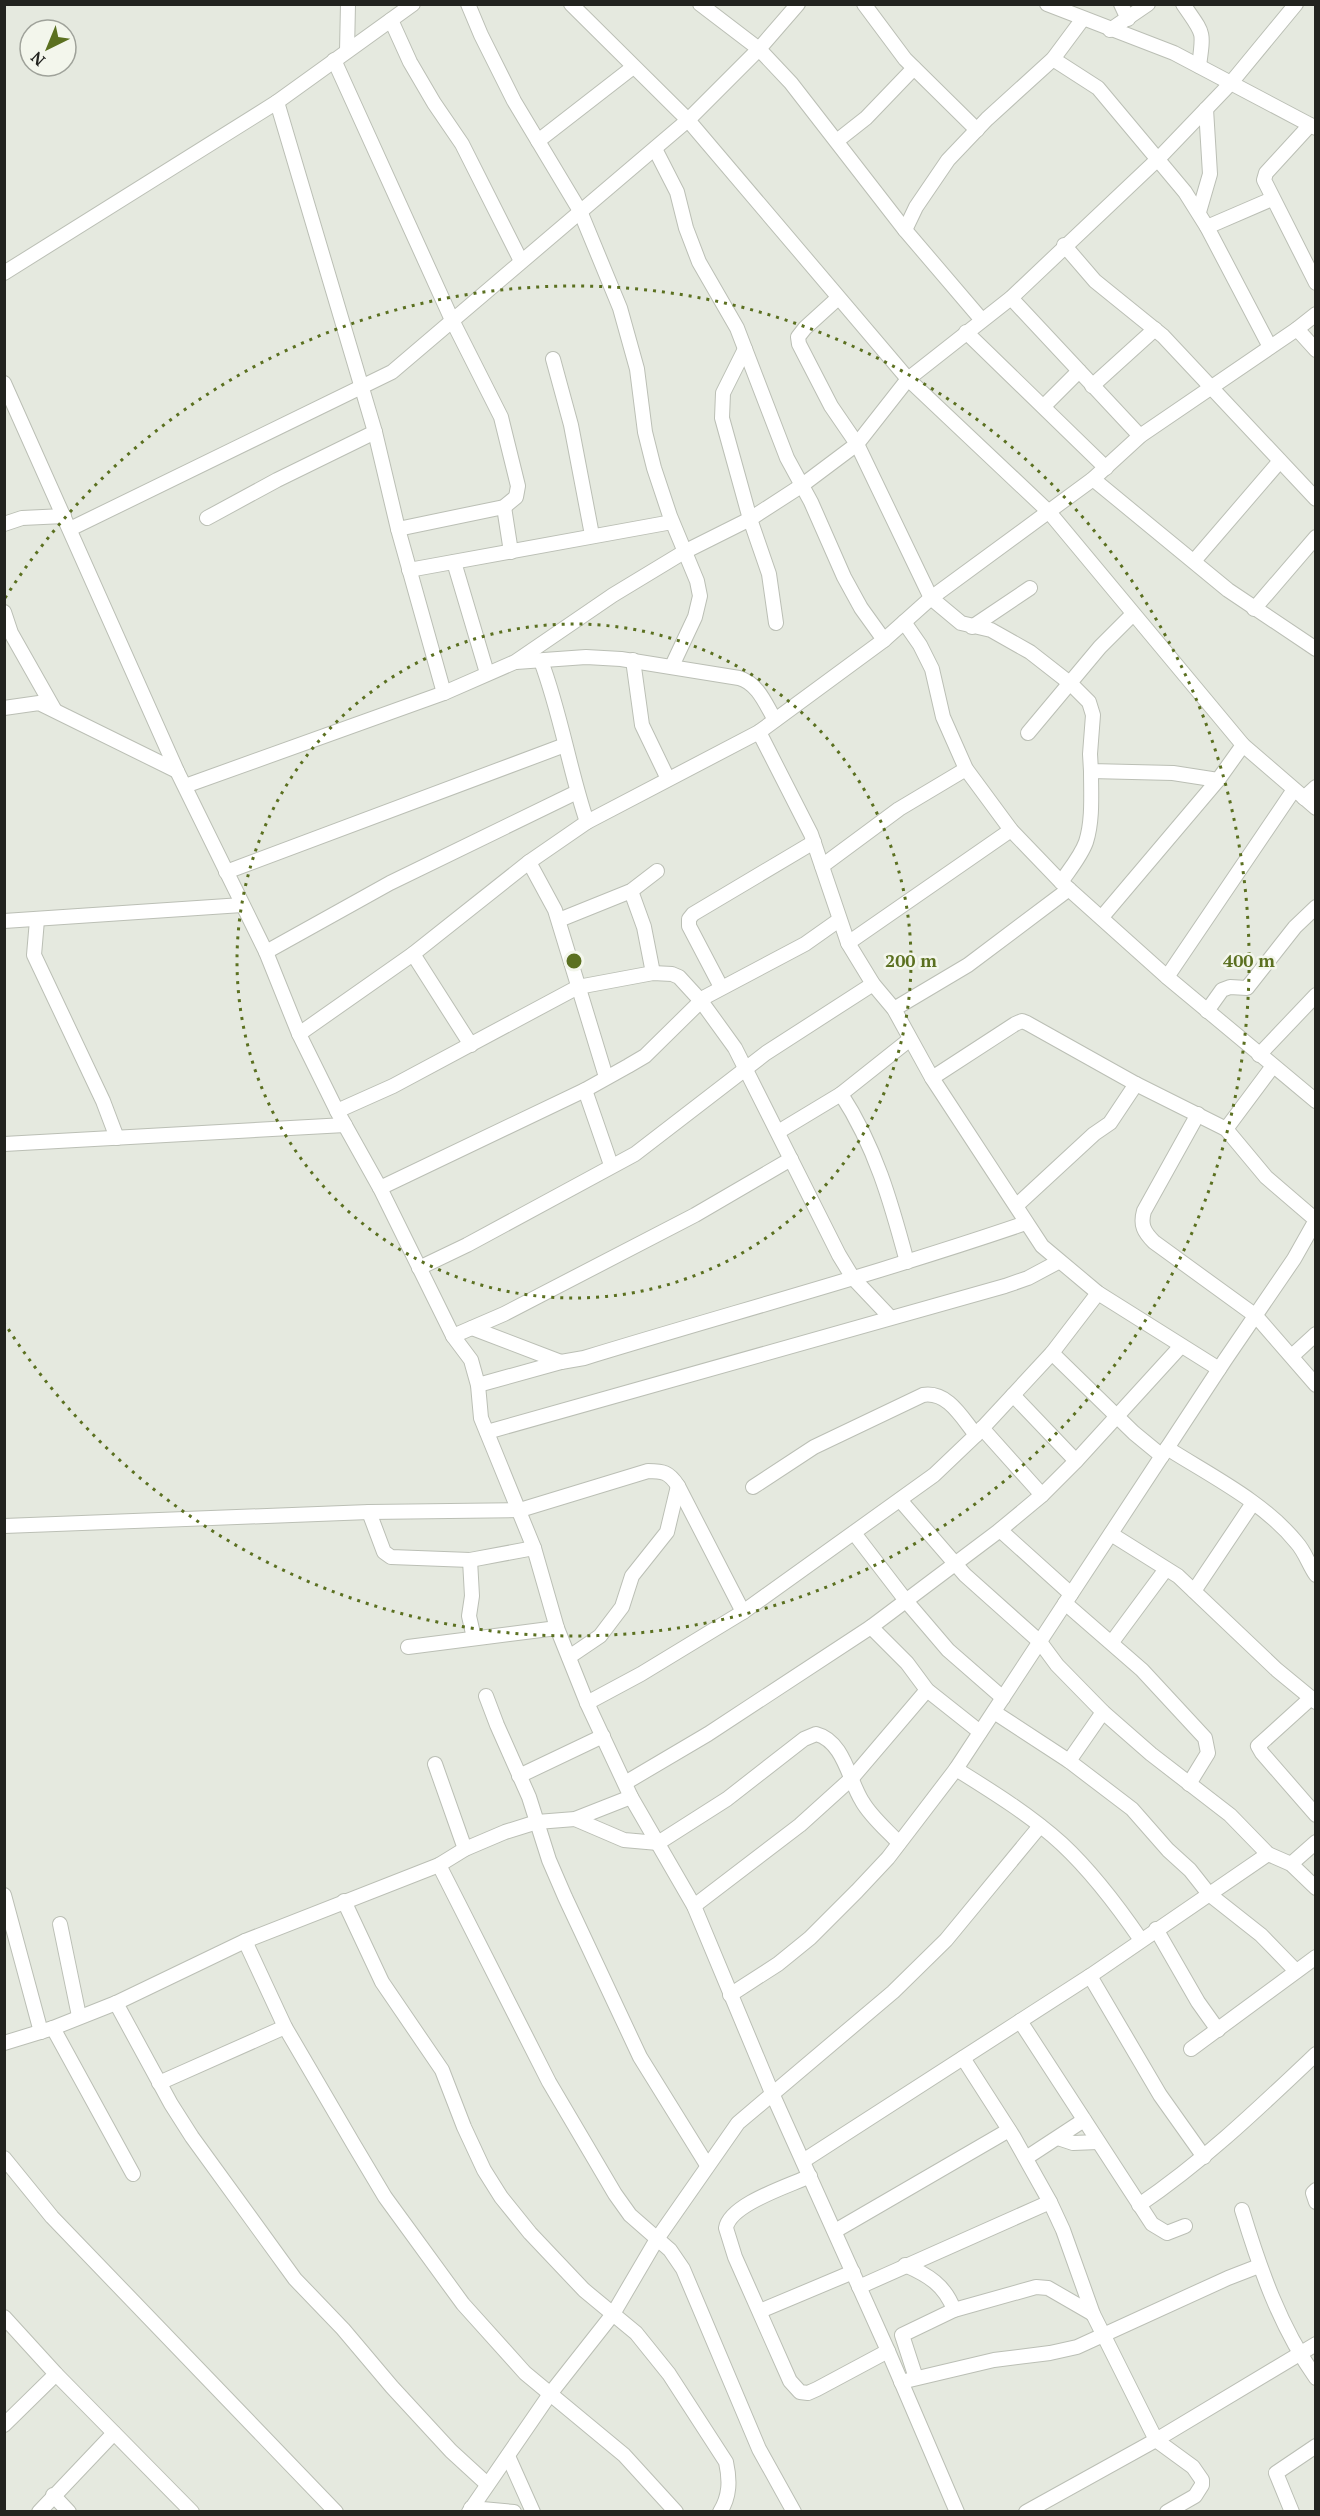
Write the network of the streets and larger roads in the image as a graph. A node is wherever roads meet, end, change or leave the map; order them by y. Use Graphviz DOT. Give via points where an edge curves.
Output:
graph roads {
  1 [pos="348,4"];
  2 [pos="412,4"];
  3 [pos="468,4"];
  4 [pos="571,4"];
  5 [pos="700,4"];
  6 [pos="798,4"];
  7 [pos="864,4"];
  8 [pos="1047,4"];
  9 [pos="1121,4"];
  10 [pos="1148,4"];
  11 [pos="1184,4"];
  12 [pos="1296,4"];
  13 [pos="1128,19"];
  14 [pos="391,20"];
  15 [pos="1082,20"];
  16 [pos="1110,30"];
  17 [pos="759,49"];
  18 [pos="347,51"];
  19 [pos="1053,59"];
  20 [pos="334,60"];
  21 [pos="1199,66"];
  22 [pos="632,68"];
  23 [pos="914,68"];
  24 [pos="1230,84"];
  25 [pos="277,102"];
  26 [pos="1206,109"];
  27 [pos="688,120"];
  28 [pos="1313,127"];
  29 [pos="977,130"];
  30 [pos="838,140"];
  31 [pos="538,141"];
  32 [pos="655,148"];
  33 [pos="1159,158"];
  34 [pos="1272,199"];
  35 [pos="580,211"];
  36 [pos="1199,212"];
  37 [pos="1207,227"];
  38 [pos="904,230"];
  39 [pos="1064,245"];
  40 [pos="522,261"];
  41 [pos="4,273"];
  42 [pos="1316,283"];
  43 [pos="838,297"];
  44 [pos="1011,298"];
  45 [pos="1316,314"];
  46 [pos="981,319"];
  47 [pos="452,320"];
  48 [pos="1155,329"];
  49 [pos="1298,329"];
  50 [pos="966,332"];
  51 [pos="1270,347"];
  52 [pos="746,349"];
  53 [pos="1316,350"];
  54 [pos="553,359"];
  55 [pos="1079,371"];
  56 [pos="908,379"];
  57 [pos="4,383"];
  58 [pos="1092,386"];
  59 [pos="1210,387"];
  60 [pos="360,388"];
  61 [pos="1044,406"];
  62 [pos="375,432"];
  63 [pos="1140,436"];
  64 [pos="857,444"];
  65 [pos="1280,461"];
  66 [pos="1106,468"];
  67 [pos="1093,479"];
  68 [pos="801,486"];
  69 [pos="1316,499"];
  70 [pos="504,507"];
  71 [pos="1049,512"];
  72 [pos="207,518"];
  73 [pos="750,519"];
  74 [pos="672,522"];
  75 [pos="67,523"];
  76 [pos="4,524"];
  77 [pos="398,529"];
  78 [pos="592,535"];
  79 [pos="1316,537"];
  80 [pos="511,552"];
  81 [pos="684,552"];
  82 [pos="1194,561"];
  83 [pos="454,562"];
  84 [pos="409,570"];
  85 [pos="1030,588"];
  86 [pos="931,598"];
  87 [pos="1254,609"];
  88 [pos="4,612"];
  89 [pos="1133,614"];
  90 [pos="904,622"];
  91 [pos="776,624"];
  92 [pos="972,627"];
  93 [pos="884,640"];
  94 [pos="1316,649"];
  95 [pos="633,660"];
  96 [pos="542,661"];
  97 [pos="515,662"];
  98 [pos="672,666"];
  99 [pos="487,673"];
  100 [pos="1071,684"];
  101 [pos="444,693"];
  102 [pos="4,708"];
  103 [pos="54,709"];
  104 [pos="775,720"];
  105 [pos="759,732"];
  106 [pos="1028,733"];
  107 [pos="565,745"];
  108 [pos="1243,745"];
  109 [pos="966,769"];
  110 [pos="177,771"];
  111 [pos="1091,771"];
  112 [pos="668,779"];
  113 [pos="1218,780"];
  114 [pos="185,786"];
  115 [pos="1316,787"];
  116 [pos="577,792"];
  117 [pos="1298,794"];
  118 [pos="1316,808"];
  119 [pos="587,822"];
  120 [pos="1011,830"];
  121 [pos="814,842"];
  122 [pos="529,862"];
  123 [pos="822,866"];
  124 [pos="657,871"];
  125 [pos="226,872"];
  126 [pos="1065,885"];
  127 [pos="632,891"];
  128 [pos="242,905"];
  129 [pos="1316,907"];
  130 [pos="1102,917"];
  131 [pos="37,920"];
  132 [pos="559,920"];
  133 [pos="839,920"];
  134 [pos="4,921"];
  135 [pos="848,943"];
  136 [pos="266,952"];
  137 [pos="413,954"];
  138 [pos="653,973"];
  139 [pos="1167,977"];
  140 [pos="873,984"];
  141 [pos="578,987"];
  142 [pos="720,987"];
  143 [pos="1316,995"];
  144 [pos="700,1001"];
  145 [pos="894,1009"];
  146 [pos="1207,1011"];
  147 [pos="299,1034"];
  148 [pos="909,1040"];
  149 [pos="471,1045"];
  150 [pos="1259,1055"];
  151 [pos="1273,1066"];
  152 [pos="745,1068"];
  153 [pos="606,1077"];
  154 [pos="932,1078"];
  155 [pos="1136,1084"];
  156 [pos="585,1090"];
  157 [pos="841,1094"];
  158 [pos="1316,1101"];
  159 [pos="337,1111"];
  160 [pos="1198,1114"];
  161 [pos="345,1125"];
  162 [pos="1226,1129"];
  163 [pos="778,1132"];
  164 [pos="117,1138"];
  165 [pos="4,1144"];
  166 [pos="791,1159"];
  167 [pos="611,1165"];
  168 [pos="380,1188"];
  169 [pos="1017,1205"];
  170 [pos="1026,1223"];
  171 [pos="907,1262"];
  172 [pos="1058,1262"];
  173 [pos="419,1268"];
  174 [pos="853,1278"];
  175 [pos="1098,1293"];
  176 [pos="1256,1316"];
  177 [pos="890,1317"];
  178 [pos="472,1328"];
  179 [pos="1316,1334"];
  180 [pos="453,1336"];
  181 [pos="1181,1346"];
  182 [pos="1052,1353"];
  183 [pos="1292,1356"];
  184 [pos="561,1362"];
  185 [pos="1219,1369"];
  186 [pos="478,1385"];
  187 [pos="1316,1385"];
  188 [pos="1012,1395"];
  189 [pos="1118,1417"];
  190 [pos="487,1432"];
  191 [pos="979,1432"];
  192 [pos="1165,1452"];
  193 [pos="1076,1461"];
  194 [pos="678,1486"];
  195 [pos="753,1487"];
  196 [pos="1042,1495"];
  197 [pos="900,1500"];
  198 [pos="1253,1503"];
  199 [pos="520,1510"];
  200 [pos="369,1512"];
  201 [pos="4,1526"];
  202 [pos="1000,1530"];
  203 [pos="854,1533"];
  204 [pos="1111,1534"];
  205 [pos="534,1548"];
  206 [pos="470,1560"];
  207 [pos="954,1563"];
  208 [pos="1166,1569"];
  209 [pos="1316,1575"];
  210 [pos="1194,1591"];
  211 [pos="1068,1599"];
  212 [pos="907,1602"];
  213 [pos="743,1612"];
  214 [pos="872,1627"];
  215 [pos="557,1628"];
  216 [pos="474,1638"];
  217 [pos="1040,1642"];
  218 [pos="1112,1642"];
  219 [pos="408,1647"];
  220 [pos="569,1657"];
  221 [pos="927,1690"];
  222 [pos="486,1696"];
  223 [pos="1003,1698"];
  224 [pos="1313,1700"];
  225 [pos="587,1703"];
  226 [pos="994,1712"];
  227 [pos="1103,1712"];
  228 [pos="980,1732"];
  229 [pos="603,1736"];
  230 [pos="1069,1761"];
  231 [pos="435,1764"];
  232 [pos="956,1769"];
  233 [pos="519,1776"];
  234 [pos="852,1778"];
  235 [pos="625,1783"];
  236 [pos="1189,1784"];
  237 [pos="631,1797"];
  238 [pos="1316,1815"];
  239 [pos="575,1819"];
  240 [pos="537,1822"];
  241 [pos="1040,1826"];
  242 [pos="1316,1842"];
  243 [pos="658,1843"];
  244 [pos="900,1843"];
  245 [pos="465,1850"];
  246 [pos="1268,1854"];
  247 [pos="439,1864"];
  248 [pos="1291,1864"];
  249 [pos="1316,1888"];
  250 [pos="1209,1894"];
  251 [pos="4,1895"];
  252 [pos="344,1901"];
  253 [pos="694,1906"];
  254 [pos="60,1924"];
  255 [pos="1156,1929"];
  256 [pos="1141,1940"];
  257 [pos="245,1941"];
  258 [pos="1316,1957"];
  259 [pos="1296,1971"];
  260 [pos="1090,1976"];
  261 [pos="730,1995"];
  262 [pos="116,2002"];
  263 [pos="79,2016"];
  264 [pos="1020,2021"];
  265 [pos="285,2027"];
  266 [pos="47,2030"];
  267 [pos="1218,2030"];
  268 [pos="4,2043"];
  269 [pos="1191,2049"];
  270 [pos="1316,2054"];
  271 [pos="963,2058"];
  272 [pos="159,2083"];
  273 [pos="772,2093"];
  274 [pos="1084,2120"];
  275 [pos="1009,2130"];
  276 [pos="1058,2138"];
  277 [pos="1098,2142"];
  278 [pos="1204,2157"];
  279 [pos="4,2158"];
  280 [pos="1026,2158"];
  281 [pos="803,2161"];
  282 [pos="707,2165"];
  283 [pos="133,2174"];
  284 [pos="810,2176"];
  285 [pos="1316,2190"];
  286 [pos="1050,2202"];
  287 [pos="1316,2202"];
  288 [pos="1139,2205"];
  289 [pos="1242,2210"];
  290 [pos="1185,2226"];
  291 [pos="835,2231"];
  292 [pos="657,2239"];
  293 [pos="905,2265"];
  294 [pos="1259,2266"];
  295 [pos="853,2272"];
  296 [pos="859,2287"];
  297 [pos="954,2310"];
  298 [pos="760,2311"];
  299 [pos="613,2314"];
  300 [pos="1094,2314"];
  301 [pos="5,2319"];
  302 [pos="1104,2335"];
  303 [pos="1316,2344"];
  304 [pos="888,2351"];
  305 [pos="1299,2354"];
  306 [pos="56,2374"];
  307 [pos="916,2378"];
  308 [pos="1316,2378"];
  309 [pos="901,2382"];
  310 [pos="550,2394"];
  311 [pos="4,2425"];
  312 [pos="114,2433"];
  313 [pos="1156,2440"];
  314 [pos="1316,2446"];
  315 [pos="508,2456"];
  316 [pos="487,2484"];
  317 [pos="53,2496"];
  318 [pos="470,2510"];
  319 [pos="39,2511"];
  320 [pos="69,2511"];
  321 [pos="192,2511"];
  322 [pos="336,2511"];
  323 [pos="514,2511"];
  324 [pos="533,2511"];
  325 [pos="676,2511"];
  326 [pos="720,2511"];
  327 [pos="794,2511"];
  328 [pos="957,2511"];
  329 [pos="1026,2511"];
  330 [pos="1167,2511"];
  331 [pos="1292,2511"];
  1 -- 18 [label="street"];
  2 -- 14 [label="street"];
  3 -- 31 [label="street" via="514,101"];
  4 -- 22 [label="street"];
  5 -- 17 [label="street"];
  6 -- 17 [label="street"];
  7 -- 23 [label="street"];
  8 -- 15 [label="street"];
  9 -- 13 [label="street"];
  10 -- 13 [label="street"];
  11 -- 21 [label="street" via="1201,29"];
  12 -- 24 [label="street"];
  13 -- 16 [label="street"];
  14 -- 18 [label="street"];
  14 -- 40 [label="street" via="428,93 462,144"];
  15 -- 16 [label="street"];
  15 -- 19 [label="street"];
  16 -- 21 [label="street"];
  17 -- 27 [label="street"];
  17 -- 30 [label="street"];
  18 -- 20 [label="street"];
  19 -- 29 [label="street"];
  19 -- 33 [label="street" via="1098,88"];
  20 -- 25 [label="street"];
  20 -- 47 [label="street"];
  21 -- 24 [label="street"];
  22 -- 27 [label="street"];
  22 -- 31 [label="street"];
  23 -- 29 [label="street"];
  23 -- 30 [label="street" via="866,118"];
  24 -- 26 [label="street"];
  24 -- 28 [label="street"];
  25 -- 41 [label="street"];
  25 -- 60 [label="street"];
  26 -- 33 [label="street"];
  26 -- 36 [label="street" via="1210,174"];
  27 -- 32 [label="street"];
  27 -- 43 [label="street"];
  28 -- 34 [label="street" via="1266,173 1264,180"];
  29 -- 38 [label="street" via="948,160"];
  30 -- 38 [label="street"];
  31 -- 35 [label="street"];
  32 -- 35 [label="street"];
  32 -- 52 [label="street" via="677,192 696,254"];
  33 -- 36 [label="street"];
  33 -- 39 [label="street"];
  34 -- 37 [label="street"];
  34 -- 42 [label="street"];
  35 -- 40 [label="street"];
  35 -- 74 [label="street" via="620,308 637,369 645,432"];
  36 -- 37 [label="street"];
  37 -- 51 [label="street"];
  38 -- 46 [label="street"];
  39 -- 44 [label="street"];
  39 -- 48 [label="street" via="1095,281"];
  40 -- 47 [label="street"];
  43 -- 56 [label="street"];
  43 -- 64 [label="street" via="798,337 831,406"];
  44 -- 46 [label="street"];
  44 -- 55 [label="street"];
  45 -- 49 [label="street"];
  46 -- 50 [label="street"];
  47 -- 60 [label="street" via="392,372"];
  47 -- 70 [label="street" via="492,396 507,436 518,486 516,497"];
  48 -- 58 [label="street"];
  48 -- 59 [label="street"];
  49 -- 51 [label="street"];
  49 -- 53 [label="street"];
  50 -- 56 [label="street"];
  50 -- 61 [label="street"];
  51 -- 59 [label="street"];
  52 -- 68 [label="street"];
  52 -- 73 [label="street" via="723,393 721,406"];
  54 -- 78 [label="street" via="573,434"];
  55 -- 58 [label="street"];
  55 -- 61 [label="street"];
  56 -- 64 [label="street"];
  56 -- 71 [label="street"];
  57 -- 75 [label="street"];
  58 -- 63 [label="street"];
  59 -- 63 [label="street"];
  59 -- 65 [label="street"];
  60 -- 62 [label="street"];
  60 -- 75 [label="street"];
  61 -- 66 [label="street"];
  62 -- 72 [label="street"];
  62 -- 77 [label="street"];
  63 -- 66 [label="street"];
  64 -- 68 [label="street"];
  64 -- 86 [label="street"];
  65 -- 69 [label="street"];
  65 -- 82 [label="street"];
  66 -- 67 [label="street"];
  67 -- 71 [label="street"];
  67 -- 82 [label="street"];
  68 -- 73 [label="street"];
  68 -- 93 [label="street" via="855,597"];
  70 -- 77 [label="street"];
  70 -- 80 [label="street"];
  71 -- 86 [label="street"];
  71 -- 89 [label="street"];
  73 -- 81 [label="street"];
  73 -- 91 [label="street" via="769,574"];
  74 -- 78 [label="street"];
  74 -- 81 [label="street"];
  75 -- 76 [label="street" via="22,518"];
  75 -- 110 [label="street"];
  77 -- 84 [label="street"];
  78 -- 80 [label="street"];
  79 -- 87 [label="street"];
  80 -- 83 [label="street"];
  81 -- 97 [label="street"];
  81 -- 98 [label="street" via="700,596 695,617"];
  82 -- 87 [label="street"];
  83 -- 84 [label="street"];
  83 -- 99 [label="street"];
  84 -- 101 [label="street"];
  85 -- 92 [label="street"];
  86 -- 90 [label="street"];
  86 -- 92 [label="street" via="952,617"];
  87 -- 94 [label="street"];
  88 -- 103 [label="street" via="11,633"];
  89 -- 100 [label="street"];
  89 -- 108 [label="street"];
  90 -- 93 [label="street"];
  90 -- 109 [label="street" via="932,669 943,717"];
  92 -- 100 [label="street" via="1010,639"];
  93 -- 104 [label="street"];
  95 -- 96 [label="street" via="586,657"];
  95 -- 98 [label="street"];
  95 -- 112 [label="street" via="642,725"];
  96 -- 97 [label="street"];
  96 -- 107 [label="street"];
  97 -- 99 [label="street"];
  98 -- 104 [label="street" via="746,680"];
  99 -- 101 [label="street"];
  100 -- 106 [label="street"];
  100 -- 111 [label="street" via="1089,702 1093,715"];
  101 -- 114 [label="street"];
  102 -- 103 [label="street" via="39,703"];
  103 -- 110 [label="street"];
  104 -- 105 [label="street"];
  105 -- 112 [label="street"];
  105 -- 121 [label="street"];
  107 -- 116 [label="street"];
  107 -- 125 [label="street"];
  108 -- 113 [label="street"];
  108 -- 117 [label="street"];
  109 -- 120 [label="street"];
  109 -- 123 [label="street" via="899,809"];
  110 -- 114 [label="street"];
  111 -- 113 [label="street" via="1173,773"];
  111 -- 126 [label="street" via="1086,842"];
  112 -- 119 [label="street"];
  113 -- 130 [label="street"];
  114 -- 125 [label="street"];
  115 -- 117 [label="street"];
  116 -- 119 [label="street"];
  116 -- 136 [label="street" via="390,883"];
  117 -- 118 [label="street"];
  117 -- 139 [label="street"];
  119 -- 122 [label="street"];
  120 -- 126 [label="street"];
  120 -- 135 [label="street"];
  121 -- 123 [label="street"];
  121 -- 142 [label="street" via="689,919"];
  122 -- 132 [label="street"];
  122 -- 137 [label="street"];
  123 -- 133 [label="street"];
  124 -- 127 [label="street"];
  125 -- 128 [label="street"];
  126 -- 130 [label="street"];
  126 -- 145 [label="street" via="968,965"];
  127 -- 132 [label="street"];
  127 -- 138 [label="street"];
  128 -- 131 [label="street"];
  128 -- 136 [label="street"];
  129 -- 146 [label="street" via="1295,927 1247,988 1222,990"];
  130 -- 139 [label="street"];
  131 -- 134 [label="street"];
  131 -- 164 [label="street" via="34,955"];
  132 -- 141 [label="street"];
  133 -- 135 [label="street"];
  133 -- 142 [label="street" via="805,944"];
  135 -- 140 [label="street"];
  136 -- 147 [label="street"];
  137 -- 147 [label="street"];
  137 -- 149 [label="street"];
  138 -- 141 [label="street"];
  138 -- 144 [label="street" via="679,977"];
  139 -- 146 [label="street"];
  140 -- 145 [label="street"];
  140 -- 152 [label="street"];
  141 -- 149 [label="street"];
  141 -- 153 [label="street"];
  142 -- 144 [label="street"];
  143 -- 150 [label="street"];
  144 -- 152 [label="street"];
  144 -- 153 [label="street" via="645,1056"];
  145 -- 148 [label="street"];
  146 -- 150 [label="street"];
  147 -- 159 [label="street"];
  148 -- 154 [label="street"];
  148 -- 157 [label="street"];
  149 -- 159 [label="street"];
  150 -- 151 [label="street"];
  151 -- 158 [label="street"];
  151 -- 162 [label="street"];
  152 -- 163 [label="street"];
  152 -- 167 [label="street" via="652,1142"];
  153 -- 156 [label="street"];
  154 -- 155 [label="street" via="1022,1022"];
  154 -- 169 [label="street"];
  155 -- 160 [label="street"];
  155 -- 169 [label="street" via="1110,1123"];
  156 -- 167 [label="street"];
  156 -- 168 [label="street"];
  157 -- 163 [label="street"];
  157 -- 171 [label="street" via="876,1157"];
  159 -- 161 [label="street"];
  160 -- 162 [label="street"];
  160 -- 176 [label="street" via="1144,1211 1142,1225 1154,1242"];
  161 -- 164 [label="street"];
  161 -- 168 [label="street"];
  162 -- 176 [label="street" via="1266,1177 1316,1220"];
  163 -- 166 [label="street"];
  164 -- 165 [label="street"];
  166 -- 174 [label="street"];
  166 -- 178 [label="street" via="694,1215"];
  167 -- 173 [label="street"];
  168 -- 173 [label="street"];
  169 -- 170 [label="street"];
  170 -- 171 [label="street"];
  170 -- 172 [label="street"];
  171 -- 174 [label="street"];
  172 -- 175 [label="street"];
  172 -- 177 [label="street" via="1005,1286"];
  173 -- 180 [label="street"];
  174 -- 177 [label="street"];
  174 -- 184 [label="street"];
  175 -- 181 [label="street"];
  175 -- 182 [label="street"];
  176 -- 183 [label="street"];
  176 -- 185 [label="street"];
  177 -- 190 [label="street"];
  178 -- 180 [label="street"];
  178 -- 184 [label="street"];
  179 -- 183 [label="street"];
  180 -- 186 [label="street" via="471,1360"];
  181 -- 185 [label="street"];
  181 -- 189 [label="street"];
  182 -- 188 [label="street"];
  182 -- 189 [label="street"];
  183 -- 187 [label="street"];
  184 -- 186 [label="street"];
  185 -- 192 [label="street"];
  186 -- 190 [label="street" via="478,1403"];
  188 -- 191 [label="street"];
  188 -- 193 [label="street"];
  189 -- 192 [label="street"];
  189 -- 193 [label="street"];
  190 -- 199 [label="street"];
  191 -- 195 [label="street" via="945,1400 923,1395 814,1447"];
  191 -- 196 [label="street"];
  191 -- 197 [label="street" via="934,1475"];
  192 -- 198 [label="street"];
  192 -- 204 [label="street"];
  193 -- 196 [label="street"];
  194 -- 199 [label="street" via="663,1471 648,1471"];
  194 -- 213 [label="street"];
  194 -- 220 [label="street" via="667,1532 632,1576 622,1607 600,1636"];
  196 -- 202 [label="street"];
  197 -- 203 [label="street"];
  197 -- 207 [label="street"];
  198 -- 209 [label="street" via="1299,1545"];
  198 -- 210 [label="street"];
  199 -- 200 [label="street"];
  199 -- 205 [label="street"];
  200 -- 201 [label="street"];
  200 -- 206 [label="street" via="388,1556"];
  202 -- 207 [label="street"];
  202 -- 211 [label="street"];
  203 -- 212 [label="street"];
  203 -- 213 [label="street"];
  204 -- 208 [label="street"];
  204 -- 211 [label="street"];
  205 -- 206 [label="street"];
  205 -- 215 [label="street"];
  206 -- 216 [label="street" via="469,1616"];
  207 -- 212 [label="street"];
  207 -- 217 [label="street"];
  208 -- 210 [label="street"];
  208 -- 218 [label="street"];
  210 -- 224 [label="street"];
  211 -- 217 [label="street"];
  211 -- 218 [label="street"];
  212 -- 214 [label="street"];
  212 -- 223 [label="street" via="948,1650"];
  213 -- 225 [label="street"];
  214 -- 221 [label="street"];
  214 -- 235 [label="street"];
  215 -- 216 [label="street"];
  215 -- 220 [label="street"];
  216 -- 219 [label="street"];
  217 -- 223 [label="street"];
  217 -- 227 [label="street"];
  218 -- 236 [label="street" via="1205,1738 1208,1753"];
  220 -- 225 [label="street"];
  221 -- 228 [label="street"];
  221 -- 234 [label="street"];
  222 -- 233 [label="street"];
  223 -- 226 [label="street"];
  224 -- 238 [label="street" via="1258,1746"];
  225 -- 229 [label="street"];
  226 -- 228 [label="street"];
  226 -- 230 [label="street"];
  227 -- 230 [label="street"];
  227 -- 236 [label="street"];
  228 -- 232 [label="street"];
  229 -- 233 [label="street"];
  229 -- 235 [label="street"];
  230 -- 250 [label="street" via="1132,1809"];
  231 -- 245 [label="street"];
  232 -- 241 [label="street"];
  232 -- 244 [label="street"];
  233 -- 240 [label="street"];
  234 -- 243 [label="street" via="839,1754 820,1735 813,1734 727,1799"];
  234 -- 244 [label="street" via="865,1806"];
  234 -- 253 [label="street" via="800,1825"];
  235 -- 237 [label="street"];
  236 -- 246 [label="street" via="1230,1815"];
  237 -- 239 [label="street"];
  237 -- 243 [label="street"];
  239 -- 240 [label="street"];
  239 -- 243 [label="street" via="624,1840"];
  240 -- 245 [label="street"];
  240 -- 282 [label="street" via="565,1897 640,2056"];
  241 -- 256 [label="street" via="1101,1885"];
  241 -- 273 [label="street" via="946,1940 851,2029"];
  242 -- 248 [label="street"];
  243 -- 253 [label="street"];
  244 -- 261 [label="street" via="810,1938"];
  245 -- 247 [label="street"];
  246 -- 248 [label="street"];
  246 -- 250 [label="street"];
  247 -- 252 [label="street"];
  247 -- 292 [label="street" via="549,2082 615,2194 630,2215"];
  248 -- 249 [label="street"];
  250 -- 255 [label="street"];
  250 -- 259 [label="street" via="1261,1935"];
  251 -- 266 [label="street"];
  252 -- 257 [label="street"];
  252 -- 299 [label="street" via="382,1982 442,2070 464,2127 501,2197 560,2266"];
  253 -- 261 [label="street"];
  254 -- 263 [label="street"];
  255 -- 256 [label="street"];
  255 -- 267 [label="street"];
  256 -- 260 [label="street"];
  257 -- 262 [label="street"];
  257 -- 265 [label="street"];
  258 -- 259 [label="street"];
  259 -- 267 [label="street"];
  260 -- 264 [label="street"];
  260 -- 278 [label="street" via="1160,2095"];
  261 -- 273 [label="street"];
  262 -- 263 [label="street"];
  262 -- 272 [label="street"];
  263 -- 266 [label="street"];
  264 -- 271 [label="street"];
  264 -- 274 [label="street"];
  265 -- 272 [label="street"];
  265 -- 310 [label="street" via="386,2198 463,2304 503,2350"];
  266 -- 268 [label="street"];
  266 -- 283 [label="street"];
  267 -- 269 [label="street"];
  270 -- 278 [label="street"];
  271 -- 275 [label="street"];
  271 -- 281 [label="street"];
  272 -- 316 [label="street" via="203,2153 295,2279 451,2451"];
  273 -- 281 [label="street"];
  273 -- 282 [label="street" via="738,2123"];
  274 -- 276 [label="street"];
  274 -- 277 [label="street"];
  275 -- 280 [label="street"];
  275 -- 291 [label="street"];
  276 -- 277 [label="street" via="1073,2143"];
  276 -- 280 [label="street"];
  277 -- 288 [label="street"];
  278 -- 288 [label="street"];
  279 -- 322 [label="street" via="52,2217"];
  280 -- 286 [label="street"];
  281 -- 284 [label="street"];
  282 -- 292 [label="street"];
  284 -- 291 [label="street"];
  284 -- 298 [label="street" via="745,2205 727,2223 726,2233 735,2257"];
  285 -- 287 [label="street"];
  286 -- 293 [label="street"];
  286 -- 300 [label="street"];
  288 -- 290 [label="street" via="1162,2231 1173,2233"];
  289 -- 294 [label="street"];
  291 -- 295 [label="street"];
  292 -- 299 [label="street"];
  292 -- 327 [label="street" via="683,2269 759,2450"];
  293 -- 296 [label="street"];
  293 -- 297 [label="street" via="942,2288"];
  294 -- 302 [label="street"];
  294 -- 305 [label="street"];
  295 -- 296 [label="street"];
  295 -- 298 [label="street"];
  296 -- 304 [label="street"];
  297 -- 300 [label="street" via="1036,2287 1047,2288"];
  297 -- 307 [label="street" via="902,2335"];
  298 -- 304 [label="street" via="790,2381 800,2392 817,2390"];
  299 -- 310 [label="street"];
  299 -- 326 [label="street" via="636,2333 663,2367 726,2462 728,2490"];
  300 -- 302 [label="street"];
  301 -- 306 [label="street"];
  302 -- 307 [label="street" via="1077,2347"];
  302 -- 313 [label="street"];
  303 -- 305 [label="street"];
  304 -- 309 [label="street"];
  305 -- 308 [label="street"];
  305 -- 313 [label="street"];
  306 -- 311 [label="street"];
  306 -- 312 [label="street"];
  307 -- 309 [label="street"];
  309 -- 328 [label="street"];
  310 -- 315 [label="street"];
  310 -- 325 [label="street" via="624,2456"];
  312 -- 317 [label="street"];
  312 -- 321 [label="street"];
  313 -- 329 [label="street"];
  313 -- 330 [label="street" via="1193,2467 1202,2480 1195,2496"];
  314 -- 331 [label="street" via="1276,2473"];
  315 -- 316 [label="street"];
  315 -- 324 [label="street"];
  316 -- 318 [label="street"];
  317 -- 319 [label="street"];
  317 -- 320 [label="street"];
  318 -- 323 [label="street"];
}
